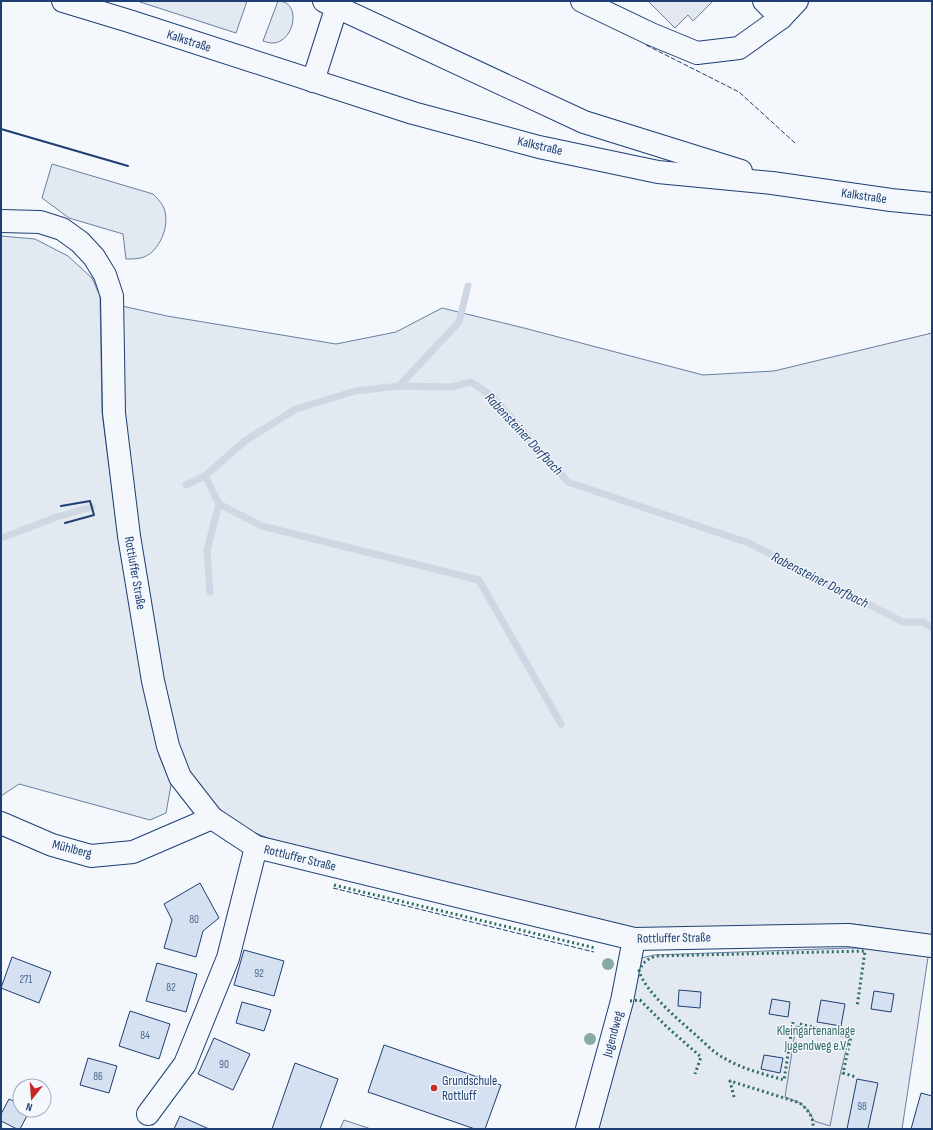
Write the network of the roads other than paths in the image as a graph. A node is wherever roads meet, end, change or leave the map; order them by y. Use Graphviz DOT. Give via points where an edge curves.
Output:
graph roads {
  1 [pos="63,1"];
  2 [pos="582,1"];
  3 [pos="764,1"];
  4 [pos="797,1"];
  5 [pos="334,3"];
  6 [pos="781,18"];
  7 [pos="314,82"];
  8 [pos="772,183"];
  9 [pos="932,204"];
  10 [pos="1,221"];
  11 [pos="212,818"];
  12 [pos="1,823"];
  13 [pos="256,848"];
  14 [pos="634,939"];
  15 [pos="932,946"];
  16 [pos="148,1114"];
  17 [pos="587,1129"];
  1 -- 7 [label="street, Kalkstraße"];
  2 -- 6 [label="street" via="697,53 739,48"];
  3 -- 6 [label="street"];
  4 -- 6 [label="street"];
  5 -- 7 [label="street, Kalkstraße"];
  5 -- 8 [label="street, Kalkstraße" via="584,122"];
  7 -- 8 [label="street, Kalkstraße" via="413,113 539,147 658,172"];
  8 -- 9 [label="street, Kalkstraße"];
  10 -- 11 [label="street, Rottluffer Straße" via="40,222 62,229 80,242 105,275 112,296 114,413 129,536 154,681 168,746 180,777"];
  11 -- 12 [label="street, Mühlberg" via="132,852 91,856 52,845"];
  11 -- 13 [label="street, Rottluffer Straße"];
  13 -- 14 [label="street, Rottluffer Straße"];
  13 -- 16 [label="street" via="228,958 205,1015 185,1064"];
  14 -- 15 [label="street, Rottluffer Straße" via="848,935"];
  14 -- 17 [label="street, Jugendweg" via="622,1001"];
}
